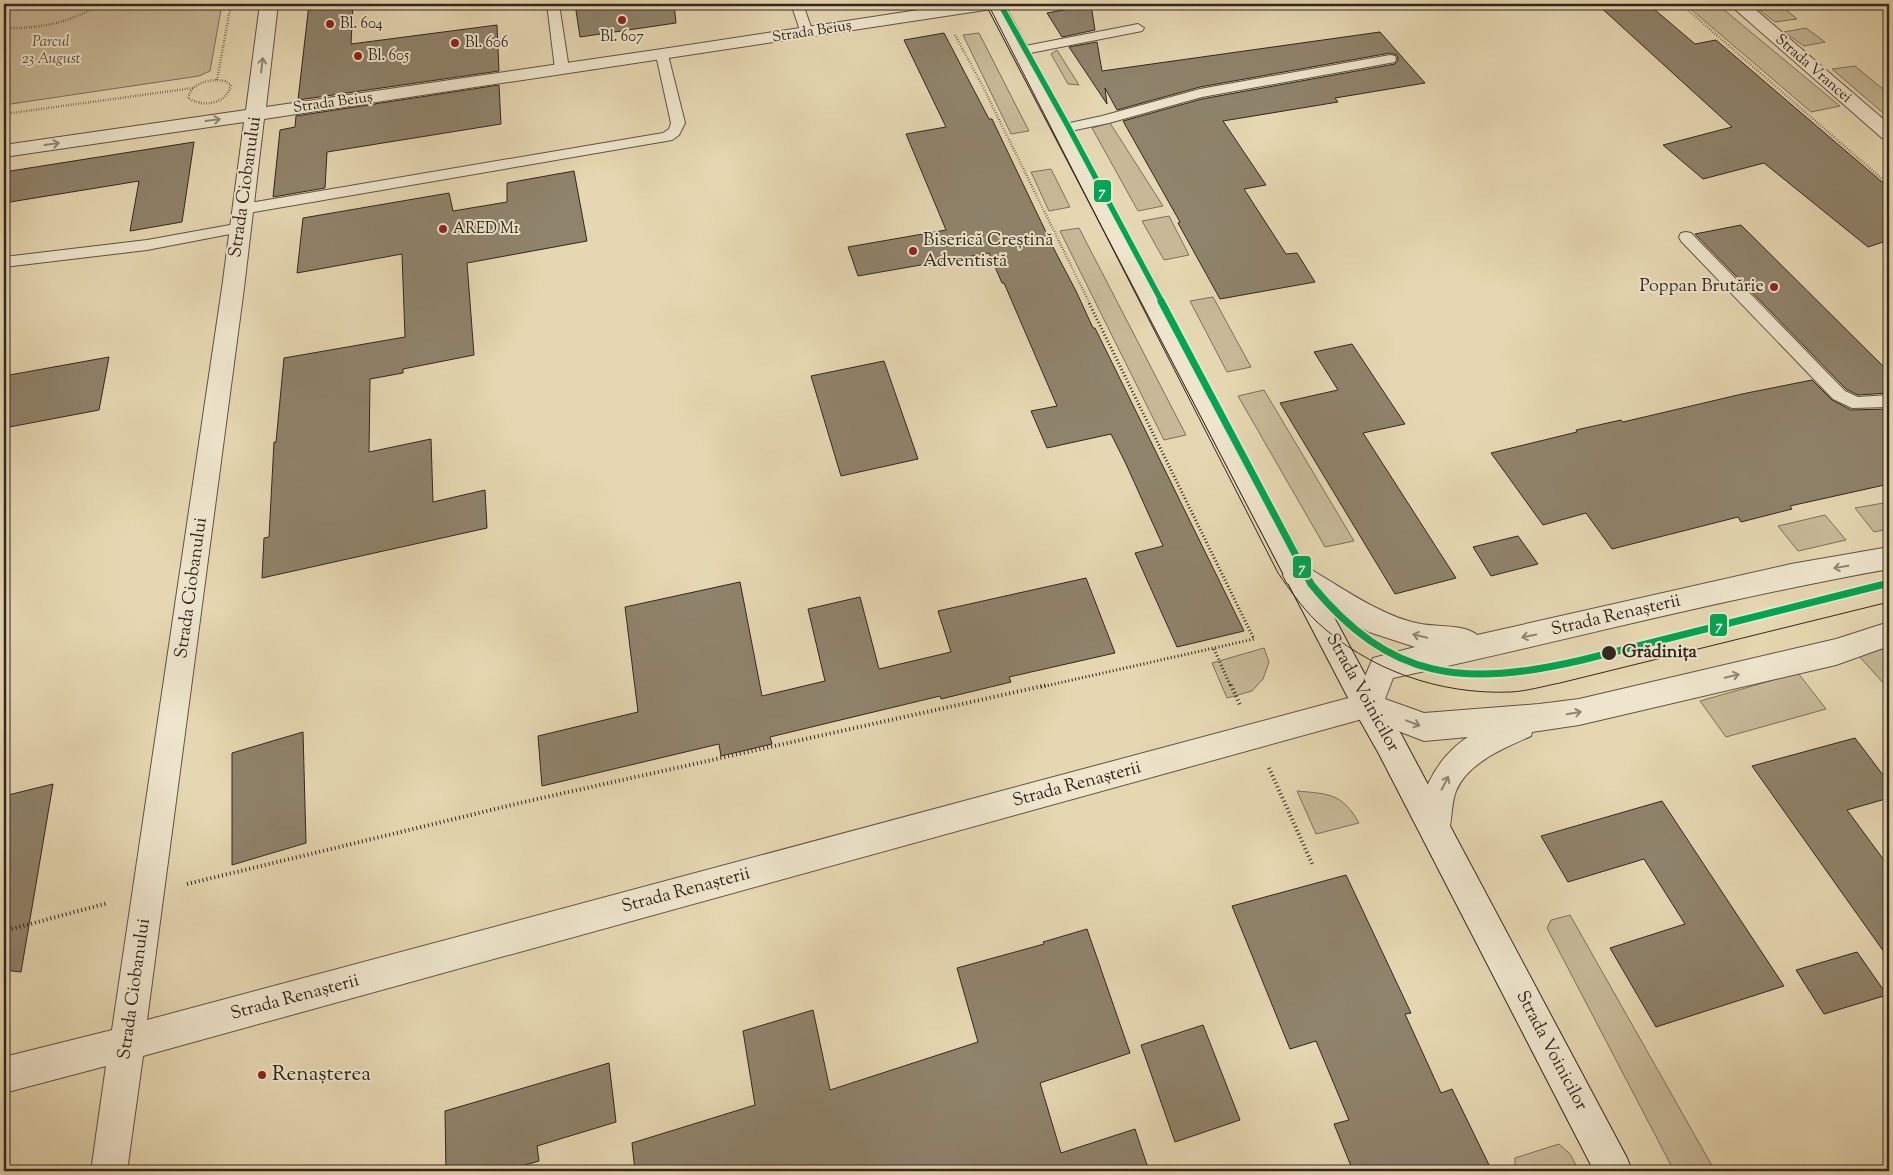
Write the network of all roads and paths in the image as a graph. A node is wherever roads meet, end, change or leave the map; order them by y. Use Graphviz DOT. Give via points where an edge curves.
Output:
graph roads {
  1 [pos="100,4"];
  2 [pos="231,4"];
  3 [pos="269,4"];
  4 [pos="553,4"];
  5 [pos="797,4"];
  6 [pos="994,4"];
  7 [pos="1681,4"];
  8 [pos="1738,4"];
  9 [pos="942,12"];
  10 [pos="4,28"];
  11 [pos="1138,28"];
  12 [pos="808,33"];
  13 [pos="1020,51"];
  14 [pos="662,55"];
  15 [pos="1390,58"];
  16 [pos="562,69"];
  17 [pos="217,80"];
  18 [pos="193,88"];
  19 [pos="4,114"];
  20 [pos="256,114"];
  21 [pos="1061,129"];
  22 [pos="1889,134"];
  23 [pos="4,151"];
  24 [pos="1889,185"];
  25 [pos="242,218"];
  26 [pos="1686,237"];
  27 [pos="4,262"];
  28 [pos="1889,401"];
  29 [pos="1889,558"];
  30 [pos="1297,575"];
  31 [pos="1889,634"];
  32 [pos="1503,642"];
  33 [pos="1367,706"];
  34 [pos="1539,718"];
  35 [pos="1435,830"];
  36 [pos="150,893"];
  37 [pos="4,931"];
  38 [pos="127,1043"];
  39 [pos="4,1075"];
  40 [pos="110,1171"];
  41 [pos="1614,1171"];
  1 -- 10 [label="path" via="83,14 51,24 34,28"];
  2 -- 17 [label="path"];
  20 -- 3 [label="street, Strada Ciobanului, one-way"];
  4 -- 16 [label="lane"];
  5 -- 12 [label="lane"];
  6 -- 9 [label="street, Strada Beiuș"];
  6 -- 13 [label="street, Strada Voinicilor"];
  7 -- 24 [label="path"];
  8 -- 22 [label="street, Strada Vrancei"];
  9 -- 12 [label="street, Strada Beiuș"];
  9 -- 36 [label="path" via="981,84 1254,639 524,802"];
  11 -- 13 [label="lane"];
  12 -- 14 [label="street, Strada Beiuș"];
  13 -- 21 [label="street, Strada Voinicilor"];
  14 -- 16 [label="street, Strada Beiuș"];
  14 -- 25 [label="lane" via="678,123 674,134 667,138"];
  15 -- 21 [label="lane" via="1200,92"];
  16 -- 20 [label="street, Strada Beiuș"];
  18 -- 19 [label="path"];
  23 -- 20 [label="street, Strada Beiuș, one-way"];
  20 -- 25 [label="street, Strada Ciobanului"];
  21 -- 30 [label="street, Strada Voinicilor"];
  25 -- 27 [label="lane" via="147,245"];
  25 -- 36 [label="street, Strada Ciobanului"];
  26 -- 28 [label="lane" via="1844,400 1858,404"];
  29 -- 32 [label="street, Strada Renașterii, one-way" via="1791,575"];
  32 -- 30 [label="street, one-way" via="1442,640 1400,630 1360,612"];
  30 -- 33 [label="street, Strada Voinicilor"];
  34 -- 31 [label="street, one-way" via="1579,712 1836,652"];
  32 -- 33 [label="street, Strada Renașterii" via="1383,667"];
  33 -- 34 [label="street, one-way" via="1424,727"];
  33 -- 35 [label="street, Strada Voinicilor"];
  33 -- 38 [label="street, Strada Renașterii"];
  35 -- 34 [label="street, one-way" via="1440,792 1454,766 1495,737"];
  35 -- 41 [label="street, Strada Voinicilor"];
  36 -- 37 [label="path"];
  36 -- 38 [label="street, Strada Ciobanului"];
  38 -- 39 [label="street, Strada Renașterii"];
  38 -- 40 [label="street, Strada Ciobanului"];
}
